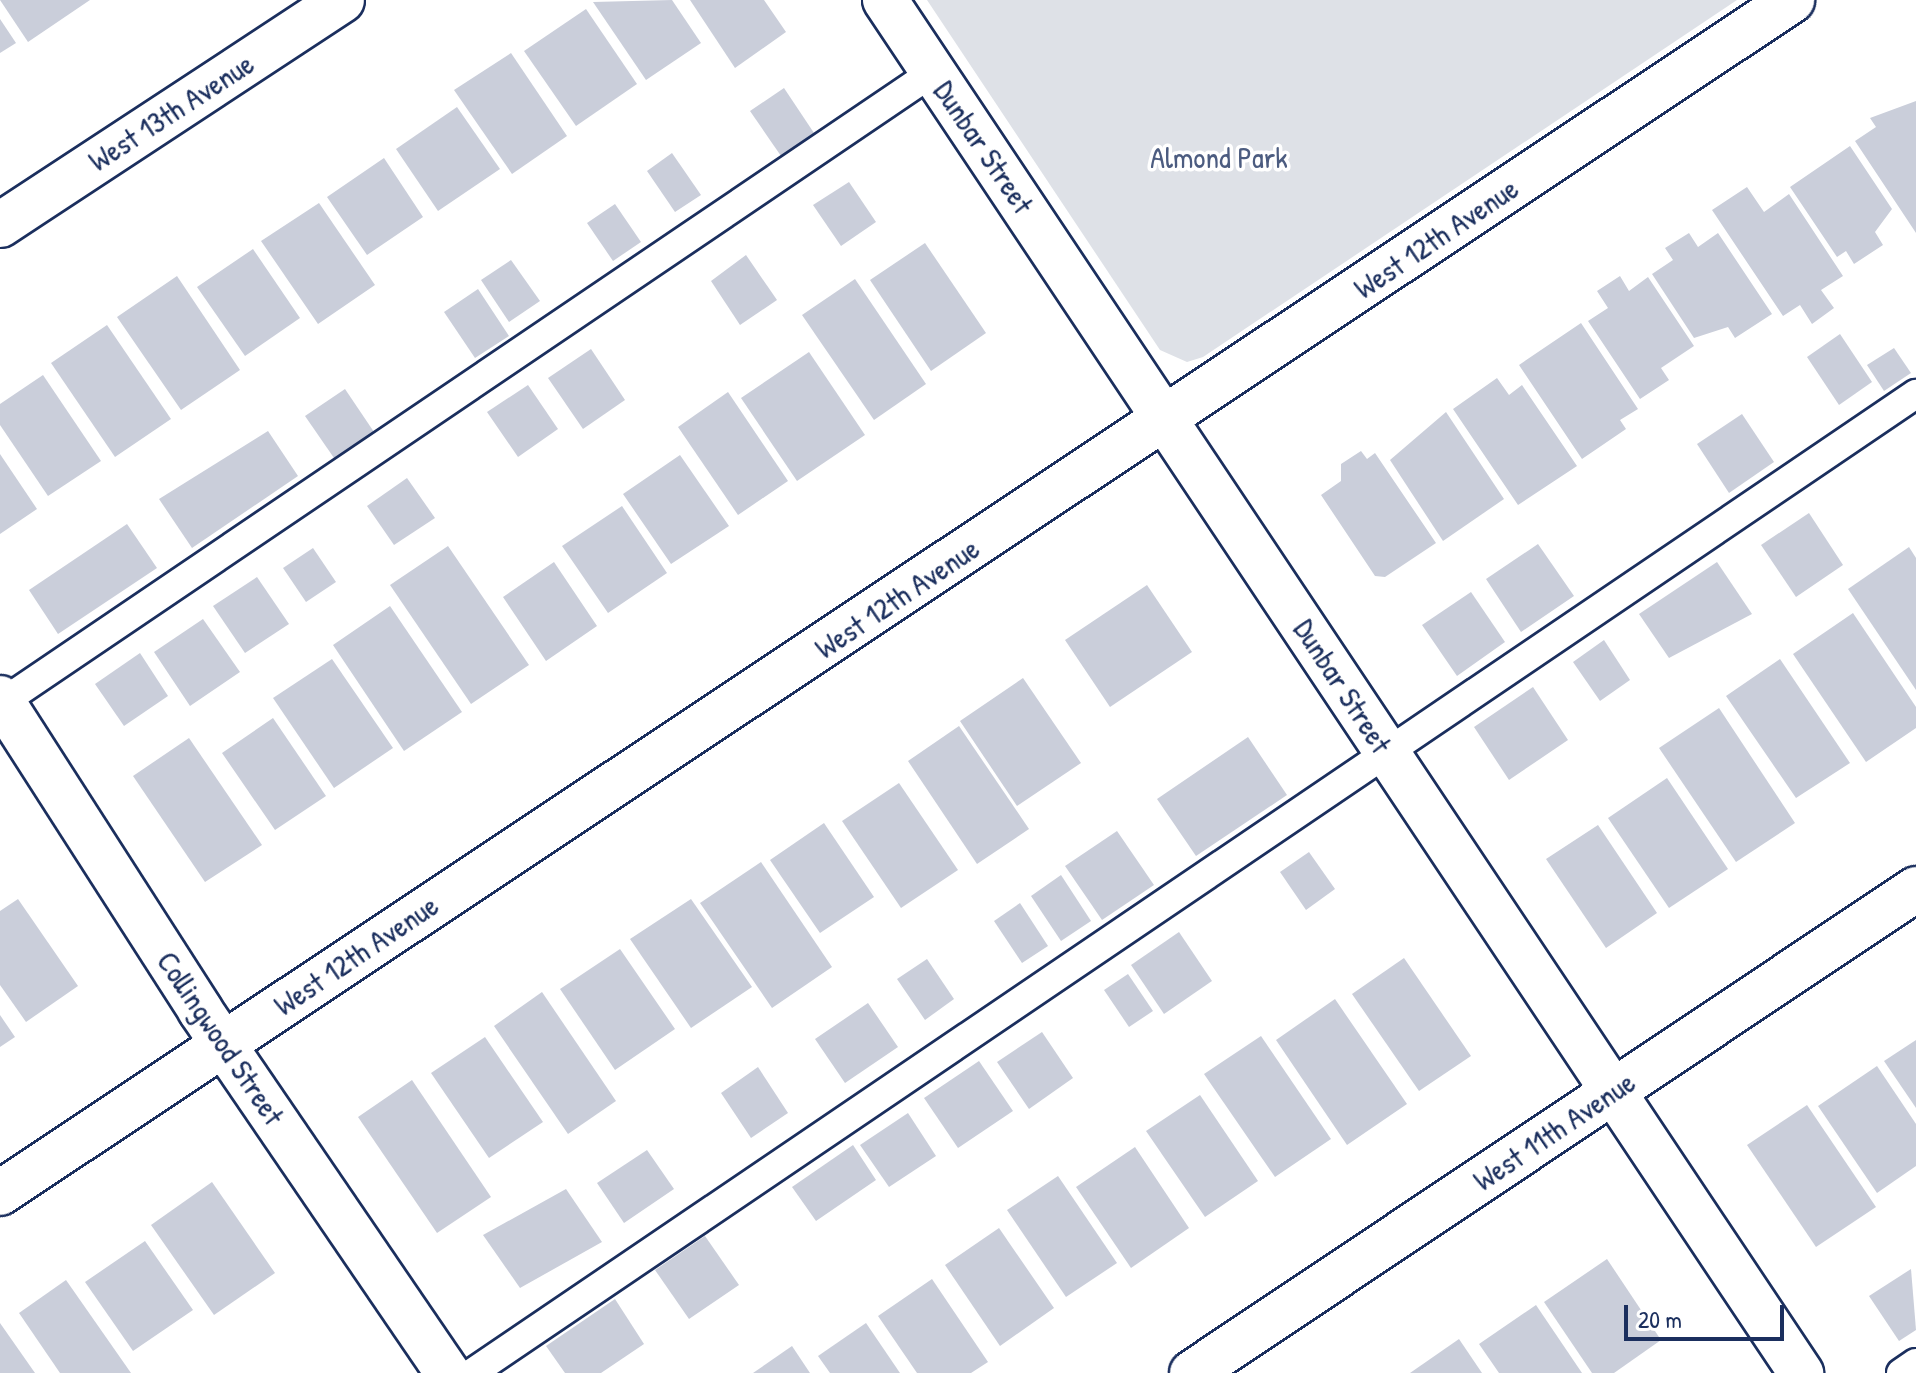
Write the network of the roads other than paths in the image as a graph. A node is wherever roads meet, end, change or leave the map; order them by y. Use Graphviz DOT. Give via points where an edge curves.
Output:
graph roads {
  1 [pos="342,0"];
  2 [pos="885,0"];
  3 [pos="1792,0"];
  4 [pos="933,72"];
  5 [pos="0,225"];
  6 [pos="1916,394"];
  7 [pos="1167,419"];
  8 [pos="1,702"];
  9 [pos="1386,751"];
  10 [pos="1916,889"];
  11 [pos="223,1044"];
  12 [pos="1616,1091"];
  13 [pos="0,1193"];
  14 [pos="1916,1363"];
  15 [pos="448,1373"];
  16 [pos="472,1373"];
  17 [pos="1192,1373"];
  18 [pos="1801,1373"];
  19 [pos="1901,1373"];
  1 -- 5 [label="street, West 13th Avenue"];
  2 -- 4 [label="street, Dunbar Street"];
  3 -- 7 [label="street, West 12th Avenue"];
  4 -- 7 [label="street, Dunbar Street"];
  4 -- 8 [label="lane"];
  6 -- 9 [label="lane"];
  7 -- 9 [label="street, Dunbar Street"];
  7 -- 11 [label="street, West 12th Avenue"];
  8 -- 11 [label="street, Collingwood Street"];
  9 -- 12 [label="street, Dunbar Street"];
  9 -- 16 [label="lane"];
  10 -- 12 [label="street, West 11th Avenue"];
  11 -- 13 [label="street, West 12th Avenue"];
  11 -- 15 [label="street, Collingwood Street"];
  12 -- 17 [label="street, West 11th Avenue"];
  12 -- 18 [label="street, Dunbar Street"];
  14 -- 19 [label="lane"];
}
